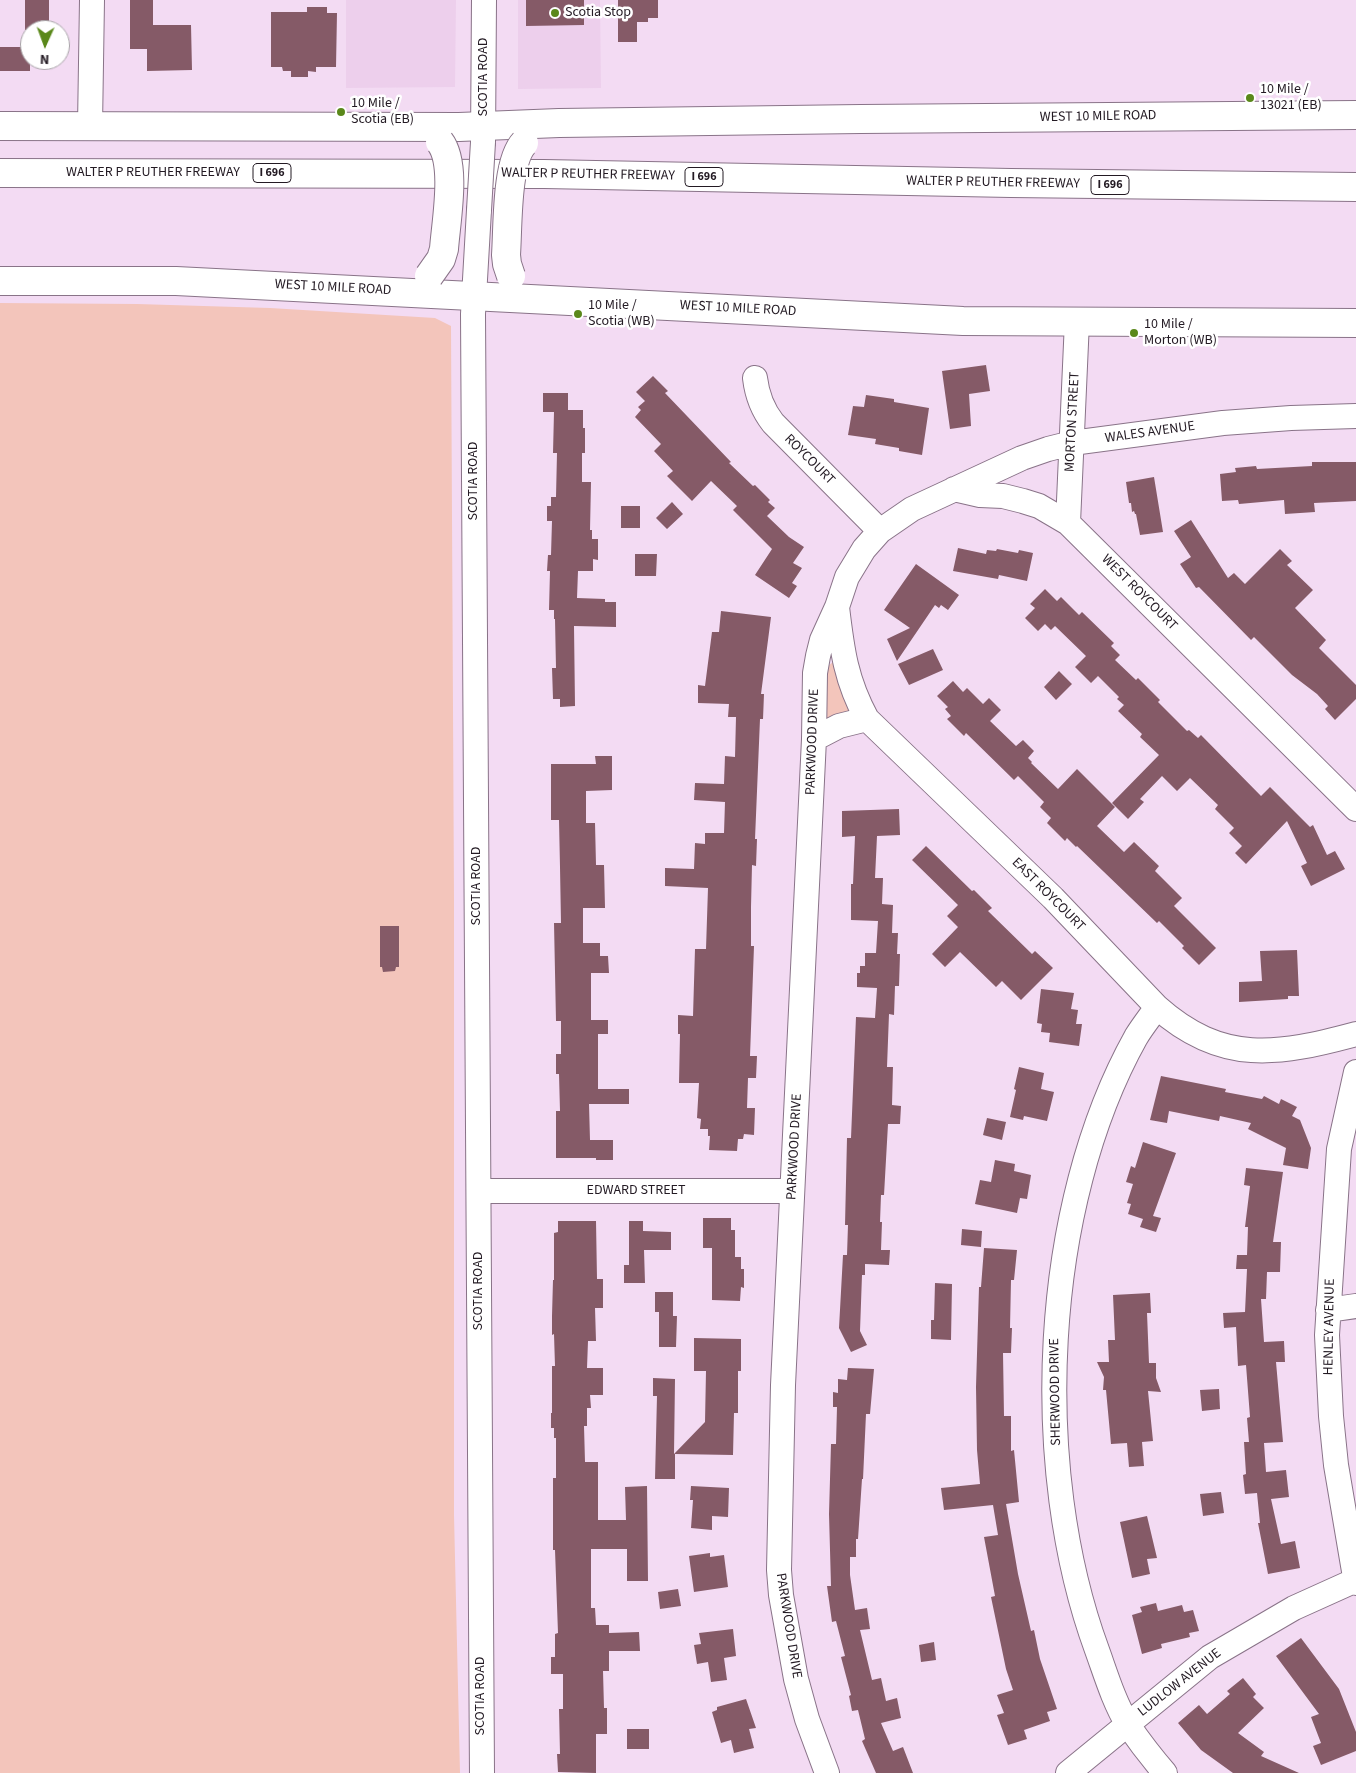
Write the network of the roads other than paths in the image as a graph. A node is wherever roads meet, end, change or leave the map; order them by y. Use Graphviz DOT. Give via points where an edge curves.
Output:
graph roads {
  1 [pos="92,0"];
  2 [pos="484,0"];
  3 [pos="1356,115"];
  4 [pos="559,123"];
  5 [pos="0,126"];
  6 [pos="90,126"];
  7 [pos="413,126"];
  8 [pos="483,134"];
  9 [pos="0,173"];
  10 [pos="1356,187"];
  11 [pos="0,281"];
  12 [pos="474,285"];
  13 [pos="406,292"];
  14 [pos="530,298"];
  15 [pos="1077,321"];
  16 [pos="1356,323"];
  17 [pos="755,378"];
  18 [pos="1356,416"];
  19 [pos="1072,443"];
  20 [pos="954,489"];
  21 [pos="1068,522"];
  22 [pos="880,531"];
  23 [pos="837,607"];
  24 [pos="867,719"];
  25 [pos="814,739"];
  26 [pos="1356,808"];
  27 [pos="1157,1007"];
  28 [pos="1356,1034"];
  29 [pos="1356,1072"];
  30 [pos="479,1191"];
  31 [pos="792,1191"];
  32 [pos="1356,1306"];
  33 [pos="1328,1310"];
  34 [pos="1356,1581"];
  35 [pos="1128,1724"];
  36 [pos="482,1773"];
  37 [pos="827,1773"];
  38 [pos="1068,1773"];
  39 [pos="1165,1773"];
  1 -- 6 [label="street"];
  2 -- 8 [label="street, SCOTIA ROAD"];
  3 -- 4 [label="main road, WEST 10 MILE ROAD"];
  4 -- 8 [label="main road, WEST 10 MILE ROAD"];
  4 -- 14 [label="main road, bridge" via="535,133 524,143 514,160 507,264 511,276"];
  5 -- 6 [label="main road, WEST 10 MILE ROAD"];
  6 -- 7 [label="main road, WEST 10 MILE ROAD"];
  7 -- 8 [label="main road, WEST 10 MILE ROAD"];
  7 -- 13 [label="main road, bridge" via="432,134 440,142 450,170 441,259 429,276"];
  8 -- 12 [label="street, SCOTIA ROAD, bridge"];
  9 -- 10 [label="main road, WALTER P REUTHER FREEWAY / I 696" via="544,174"];
  11 -- 13 [label="main road, WEST 10 MILE ROAD" via="176,281"];
  12 -- 13 [label="main road, WEST 10 MILE ROAD"];
  12 -- 14 [label="main road, WEST 10 MILE ROAD"];
  12 -- 30 [label="street, SCOTIA ROAD"];
  14 -- 15 [label="main road, WEST 10 MILE ROAD" via="963,321"];
  15 -- 16 [label="main road, WEST 10 MILE ROAD"];
  15 -- 19 [label="street, MORTON STREET"];
  17 -- 22 [label="street, ROYCOURT" via="760,401 773,423"];
  18 -- 19 [label="street, WALES AVENUE" via="1223,423"];
  19 -- 20 [label="street, WALES AVENUE" via="1022,458"];
  19 -- 21 [label="street, MORTON STREET"];
  20 -- 21 [label="street, WEST ROYCOURT" via="1023,501"];
  20 -- 22 [label="street" via="912,509"];
  21 -- 26 [label="street, WEST ROYCOURT"];
  22 -- 23 [label="street, PARKWOOD DRIVE" via="864,549 847,577"];
  23 -- 24 [label="street, EAST ROYCOURT" via="849,680"];
  23 -- 25 [label="street, PARKWOOD DRIVE" via="822,640 815,673"];
  24 -- 25 [label="street" via="839,726"];
  24 -- 27 [label="street, EAST ROYCOURT" via="1053,898"];
  25 -- 31 [label="street, PARKWOOD DRIVE"];
  27 -- 28 [label="street, EAST ROYCOURT" via="1187,1031 1246,1051 1285,1050"];
  27 -- 35 [label="street, SHERWOOD DRIVE" via="1126,1056 1094,1131 1072,1212 1056,1327 1055,1429 1070,1553 1083,1614 1115,1699"];
  29 -- 33 [label="street, HENLEY AVENUE" via="1339,1149"];
  30 -- 31 [label="street, EDWARD STREET"];
  30 -- 36 [label="street, SCOTIA ROAD"];
  31 -- 37 [label="street, PARKWOOD DRIVE" via="779,1570 796,1679"];
  32 -- 33 [label="street"];
  33 -- 34 [label="street, HENLEY AVENUE" via="1336,1465"];
  34 -- 35 [label="street, LUDLOW AVENUE" via="1294,1608 1210,1656"];
  35 -- 38 [label="street, LUDLOW AVENUE"];
  35 -- 39 [label="street, SHERWOOD DRIVE"];
}
